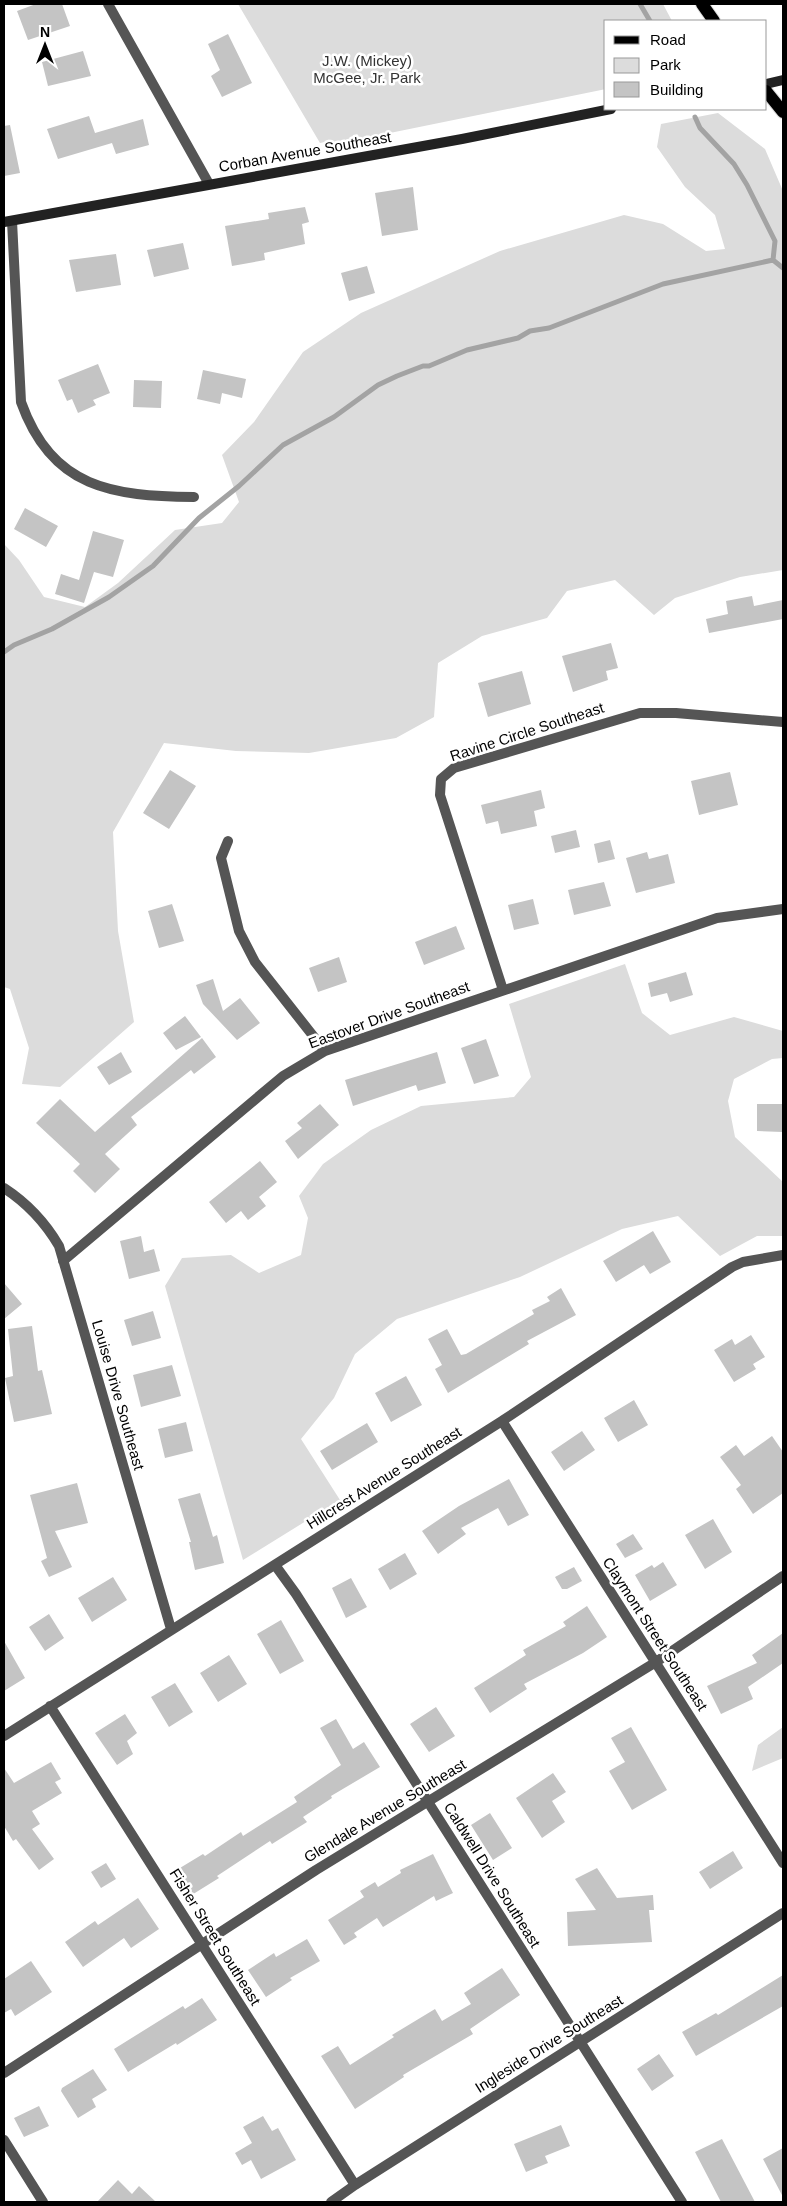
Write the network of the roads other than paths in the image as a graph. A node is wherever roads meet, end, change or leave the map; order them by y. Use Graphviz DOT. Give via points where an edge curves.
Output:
graph roads {
  1 [pos="108,4"];
  2 [pos="702,4"];
  3 [pos="713,20"];
  4 [pos="783,80"];
  5 [pos="767,84"];
  6 [pos="767,92"];
  7 [pos="606,110"];
  8 [pos="783,112"];
  9 [pos="209,184"];
  10 [pos="8,222"];
  11 [pos="194,497"];
  12 [pos="783,722"];
  13 [pos="228,841"];
  14 [pos="783,909"];
  15 [pos="503,990"];
  16 [pos="325,1051"];
  17 [pos="4,1188"];
  18 [pos="783,1255"];
  19 [pos="63,1261"];
  20 [pos="502,1421"];
  21 [pos="275,1565"];
  22 [pos="783,1576"];
  23 [pos="171,1629"];
  24 [pos="656,1662"];
  25 [pos="50,1706"];
  26 [pos="4,1736"];
  27 [pos="428,1803"];
  28 [pos="783,1863"];
  29 [pos="783,1912"];
  30 [pos="201,1944"];
  31 [pos="580,2042"];
  32 [pos="4,2073"];
  33 [pos="4,2140"];
  34 [pos="354,2185"];
  35 [pos="43,2202"];
  36 [pos="331,2202"];
  37 [pos="682,2202"];
  1 -- 9 [label="street"];
  2 -- 3 [label="main road"];
  4 -- 5 [label="main road"];
  6 -- 8 [label="main road"];
  7 -- 9 [label="main road, Corban Avenue Southeast"];
  9 -- 10 [label="main road, Corban Avenue Southeast"];
  10 -- 11 [label="street" via="21,402 39,441 76,476 100,487 146,496"];
  12 -- 15 [label="street, Ravine Circle Southeast" via="640,713 454,768 441,779 440,795"];
  13 -- 16 [label="street" via="221,858 239,931 255,962"];
  14 -- 15 [label="street, Eastover Drive Southeast" via="717,918"];
  15 -- 16 [label="street, Eastover Drive Southeast"];
  16 -- 19 [label="street, Eastover Drive Southeast" via="283,1076"];
  17 -- 19 [label="street, Louise Drive Southeast" via="47,1227 59,1246"];
  18 -- 20 [label="street, Hillcrest Avenue Southeast" via="732,1267"];
  19 -- 23 [label="street, Louise Drive Southeast"];
  20 -- 21 [label="street, Hillcrest Avenue Southeast"];
  20 -- 24 [label="street, Claymont Street Southeast"];
  21 -- 23 [label="street, Hillcrest Avenue Southeast"];
  21 -- 27 [label="street, Caldwell Drive Southeast"];
  22 -- 24 [label="street, Glendale Avenue Southeast"];
  23 -- 25 [label="street, Hillcrest Avenue Southeast"];
  24 -- 27 [label="street, Glendale Avenue Southeast"];
  24 -- 28 [label="street, Claymont Street Southeast"];
  25 -- 26 [label="street, Hillcrest Avenue Southeast"];
  25 -- 30 [label="street, Fisher Street Southeast"];
  27 -- 30 [label="street, Glendale Avenue Southeast"];
  27 -- 31 [label="street, Caldwell Drive Southeast"];
  29 -- 31 [label="street, Ingleside Drive Southeast"];
  30 -- 32 [label="street, Glendale Avenue Southeast"];
  30 -- 34 [label="street, Fisher Street Southeast"];
  31 -- 34 [label="street, Ingleside Drive Southeast"];
  31 -- 37 [label="street, Caldwell Drive Southeast"];
  33 -- 35 [label="street"];
  34 -- 36 [label="street, Ingleside Drive Southeast"];
}
